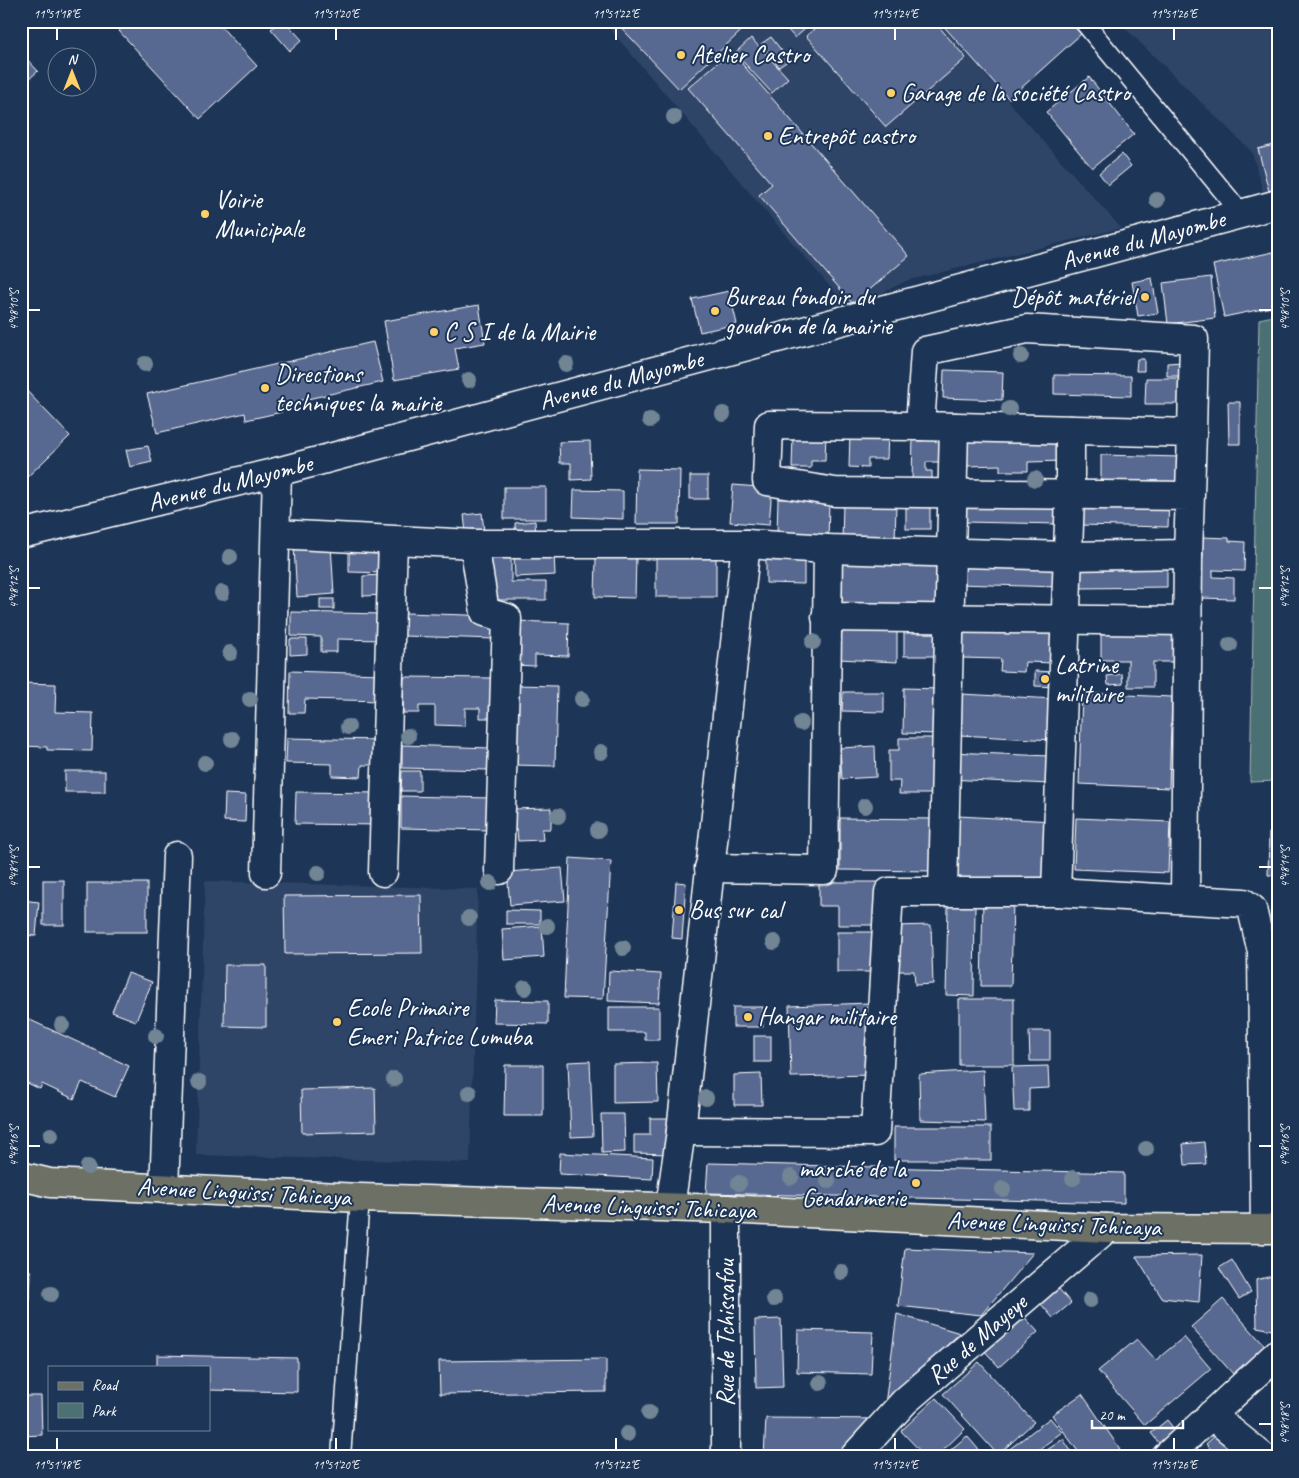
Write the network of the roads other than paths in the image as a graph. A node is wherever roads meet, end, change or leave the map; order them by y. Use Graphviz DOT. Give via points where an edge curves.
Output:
graph roads {
  1 [pos="1083,21"];
  2 [pos="1278,204"];
  3 [pos="1241,213"];
  4 [pos="920,426"];
  5 [pos="954,427"];
  6 [pos="1070,430"];
  7 [pos="1192,433"];
  8 [pos="277,472"];
  9 [pos="953,493"];
  10 [pos="1070,495"];
  11 [pos="1189,496"];
  12 [pos="21,534"];
  13 [pos="276,534"];
  14 [pos="393,541"];
  15 [pos="474,544"];
  16 [pos="746,544"];
  17 [pos="828,549"];
  18 [pos="951,552"];
  19 [pos="1188,554"];
  20 [pos="1067,556"];
  21 [pos="826,617"];
  22 [pos="949,619"];
  23 [pos="1066,620"];
  24 [pos="1188,621"];
  25 [pos="177,856"];
  26 [pos="708,868"];
  27 [pos="499,870"];
  28 [pos="383,872"];
  29 [pos="266,873"];
  30 [pos="943,891"];
  31 [pos="1056,892"];
  32 [pos="1185,899"];
  33 [pos="681,1131"];
  34 [pos="21,1176"];
  35 [pos="164,1189"];
  36 [pos="360,1198"];
  37 [pos="670,1207"];
  38 [pos="726,1209"];
  39 [pos="1107,1228"];
  40 [pos="1271,1229"];
  41 [pos="1278,1353"];
  42 [pos="1211,1415"];
  43 [pos="341,1457"];
  44 [pos="726,1457"];
  45 [pos="854,1457"];
  46 [pos="1166,1457"];
  47 [pos="1263,1457"];
  1 -- 3 [label="lane"];
  2 -- 3 [label="street, Avenue du Mayombe"];
  3 -- 8 [label="street, Avenue du Mayombe"];
  4 -- 5 [label="street"];
  4 -- 7 [label="street" via="925,351 1027,329 1194,339"];
  4 -- 9 [label="street" via="769,425 767,481 835,492"];
  5 -- 6 [label="street"];
  5 -- 9 [label="street"];
  6 -- 7 [label="street"];
  6 -- 10 [label="street"];
  7 -- 11 [label="street"];
  8 -- 12 [label="street, Avenue du Mayombe"];
  8 -- 13 [label="street"];
  9 -- 10 [label="street"];
  9 -- 18 [label="street"];
  10 -- 11 [label="street"];
  10 -- 20 [label="street"];
  11 -- 19 [label="street"];
  13 -- 14 [label="street"];
  13 -- 29 [label="street"];
  14 -- 15 [label="street"];
  14 -- 28 [label="street"];
  15 -- 16 [label="street"];
  15 -- 27 [label="street" via="485,612 507,618"];
  16 -- 17 [label="street"];
  16 -- 26 [label="street"];
  17 -- 18 [label="street"];
  17 -- 21 [label="street"];
  18 -- 20 [label="street"];
  18 -- 22 [label="street"];
  19 -- 20 [label="street"];
  19 -- 24 [label="street"];
  20 -- 23 [label="street"];
  21 -- 22 [label="street"];
  21 -- 26 [label="street" via="824,870"];
  22 -- 23 [label="street"];
  22 -- 30 [label="street"];
  23 -- 24 [label="street"];
  23 -- 31 [label="street"];
  24 -- 32 [label="street"];
  25 -- 35 [label="street"];
  26 -- 33 [label="street"];
  30 -- 31 [label="street"];
  30 -- 33 [label="street" via="888,892 876,1132"];
  31 -- 32 [label="street"];
  32 -- 40 [label="street" via="1244,903 1252,909 1256,920 1262,952"];
  33 -- 37 [label="street"];
  34 -- 35 [label="main road, Avenue Linguissi Tchicaya" via="50,1183"];
  35 -- 36 [label="main road, Avenue Linguissi Tchicaya"];
  36 -- 37 [label="main road, Avenue Linguissi Tchicaya"];
  36 -- 43 [label="lane"];
  37 -- 38 [label="main road, Avenue Linguissi Tchicaya"];
  38 -- 39 [label="main road, Avenue Linguissi Tchicaya"];
  38 -- 44 [label="street, Rue de Tchissafou"];
  39 -- 40 [label="main road, Avenue Linguissi Tchicaya"];
  39 -- 45 [label="street, Rue de Mayeye" via="905,1402"];
  41 -- 42 [label="street"];
  42 -- 46 [label="street"];
  42 -- 47 [label="street"];
}
